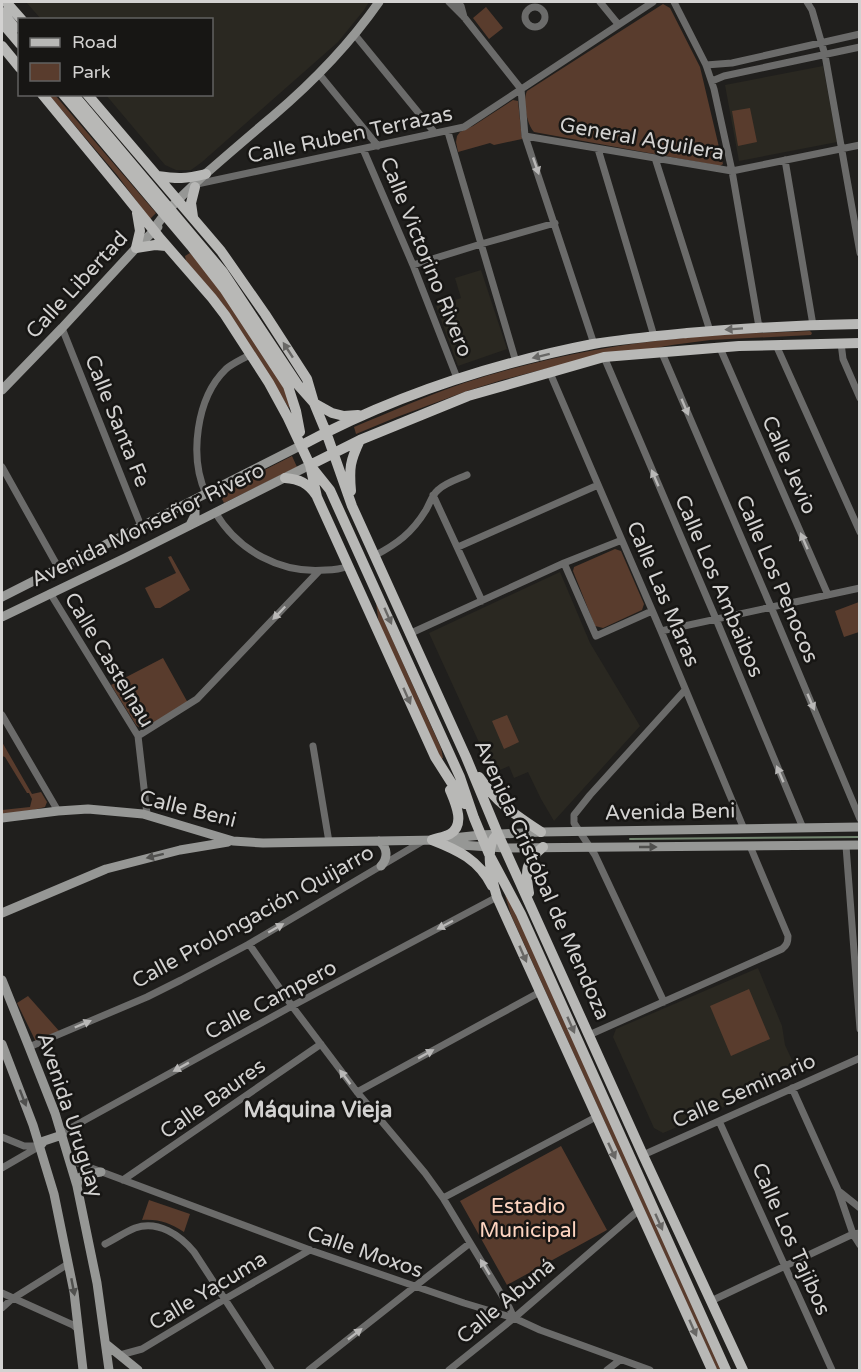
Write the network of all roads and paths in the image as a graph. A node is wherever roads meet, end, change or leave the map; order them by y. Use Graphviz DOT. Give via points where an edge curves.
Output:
graph roads {
  1 [pos="6,2"];
  2 [pos="379,2"];
  3 [pos="523,2"];
  4 [pos="600,2"];
  5 [pos="653,2"];
  6 [pos="674,2"];
  7 [pos="807,2"];
  8 [pos="457,4"];
  9 [pos="529,9"];
  10 [pos="2,12"];
  11 [pos="20,18"];
  12 [pos="2,23"];
  13 [pos="618,24"];
  14 [pos="18,30"];
  15 [pos="860,34"];
  16 [pos="355,35"];
  17 [pos="18,42"];
  18 [pos="821,42"];
  19 [pos="860,47"];
  20 [pos="3,51"];
  21 [pos="825,55"];
  22 [pos="706,65"];
  23 [pos="18,66"];
  24 [pos="319,74"];
  25 [pos="712,81"];
  26 [pos="521,88"];
  27 [pos="44,96"];
  28 [pos="65,96"];
  29 [pos="75,96"];
  30 [pos="89,96"];
  31 [pos="448,132"];
  32 [pos="435,133"];
  33 [pos="525,136"];
  34 [pos="860,145"];
  35 [pos="378,146"];
  36 [pos="363,149"];
  37 [pos="597,149"];
  38 [pos="842,149"];
  39 [pos="655,158"];
  40 [pos="785,160"];
  41 [pos="732,171"];
  42 [pos="206,174"];
  43 [pos="157,176"];
  44 [pos="196,185"];
  45 [pos="135,208"];
  46 [pos="172,210"];
  47 [pos="194,220"];
  48 [pos="555,223"];
  49 [pos="153,230"];
  50 [pos="481,244"];
  51 [pos="166,246"];
  52 [pos="191,246"];
  53 [pos="136,248"];
  54 [pos="860,253"];
  55 [pos="178,259"];
  56 [pos="413,265"];
  57 [pos="859,324"];
  58 [pos="813,325"];
  59 [pos="759,327"];
  60 [pos="62,328"];
  61 [pos="710,331"];
  62 [pos="654,336"];
  63 [pos="841,343"];
  64 [pos="860,343"];
  65 [pos="594,344"];
  66 [pos="801,344"];
  67 [pos="776,345"];
  68 [pos="720,348"];
  69 [pos="662,353"];
  70 [pos="251,354"];
  71 [pos="604,357"];
  72 [pos="516,362"];
  73 [pos="550,373"];
  74 [pos="458,378"];
  75 [pos="2,390"];
  76 [pos="860,398"];
  77 [pos="314,403"];
  78 [pos="364,414"];
  79 [pos="326,432"];
  80 [pos="360,440"];
  81 [pos="302,445"];
  82 [pos="333,453"];
  83 [pos="310,465"];
  84 [pos="2,467"];
  85 [pos="467,475"];
  86 [pos="285,478"];
  87 [pos="598,485"];
  88 [pos="206,494"];
  89 [pos="434,495"];
  90 [pos="317,497"];
  91 [pos="184,505"];
  92 [pos="337,506"];
  93 [pos="352,506"];
  94 [pos="215,512"];
  95 [pos="190,525"];
  96 [pos="141,526"];
  97 [pos="860,532"];
  98 [pos="622,540"];
  99 [pos="458,547"];
  100 [pos="374,556"];
  101 [pos="564,563"];
  102 [pos="349,566"];
  103 [pos="365,566"];
  104 [pos="58,567"];
  105 [pos="319,571"];
  106 [pos="860,588"];
  107 [pos="50,593"];
  108 [pos="828,595"];
  109 [pos="2,597"];
  110 [pos="482,601"];
  111 [pos="771,607"];
  112 [pos="652,611"];
  113 [pos="371,615"];
  114 [pos="2,617"];
  115 [pos="716,619"];
  116 [pos="661,631"];
  117 [pos="410,634"];
  118 [pos="685,690"];
  119 [pos="2,715"];
  120 [pos="138,736"];
  121 [pos="313,746"];
  122 [pos="435,757"];
  123 [pos="466,757"];
  124 [pos="58,811"];
  125 [pos="147,814"];
  126 [pos="2,818"];
  127 [pos="474,818"];
  128 [pos="860,819"];
  129 [pos="187,827"];
  130 [pos="860,827"];
  131 [pos="802,828"];
  132 [pos="744,829"];
  133 [pos="578,831"];
  134 [pos="541,832"];
  135 [pos="431,840"];
  136 [pos="233,841"];
  137 [pos="379,841"];
  138 [pos="328,842"];
  139 [pos="487,843"];
  140 [pos="860,845"];
  141 [pos="750,846"];
  142 [pos="846,846"];
  143 [pos="543,847"];
  144 [pos="589,847"];
  145 [pos="188,848"];
  146 [pos="505,848"];
  147 [pos="381,866"];
  148 [pos="496,896"];
  149 [pos="532,908"];
  150 [pos="2,914"];
  151 [pos="249,944"];
  152 [pos="2,980"];
  153 [pos="540,992"];
  154 [pos="664,1002"];
  155 [pos="292,1006"];
  156 [pos="860,1029"];
  157 [pos="589,1035"];
  158 [pos="2,1044"];
  159 [pos="321,1044"];
  160 [pos="29,1047"];
  161 [pos="860,1058"];
  162 [pos="5,1060"];
  163 [pos="792,1088"];
  164 [pos="357,1092"];
  165 [pos="596,1117"];
  166 [pos="719,1121"];
  167 [pos="62,1135"];
  168 [pos="2,1137"];
  169 [pos="40,1146"];
  170 [pos="643,1155"];
  171 [pos="70,1160"];
  172 [pos="2,1168"];
  173 [pos="101,1172"];
  174 [pos="123,1180"];
  175 [pos="77,1186"];
  176 [pos="838,1190"];
  177 [pos="443,1198"];
  178 [pos="860,1208"];
  179 [pos="639,1210"];
  180 [pos="856,1233"];
  181 [pos="470,1243"];
  182 [pos="105,1244"];
  183 [pos="860,1245"];
  184 [pos="310,1250"];
  185 [pos="68,1264"];
  186 [pos="785,1267"];
  187 [pos="415,1287"];
  188 [pos="2,1293"];
  189 [pos="12,1299"];
  190 [pos="225,1299"];
  191 [pos="711,1301"];
  192 [pos="2,1308"];
  193 [pos="514,1318"];
  194 [pos="79,1330"];
  195 [pos="106,1344"];
  196 [pos="120,1355"];
  197 [pos="620,1360"];
  198 [pos="832,1370"];
  199 [pos="83,1371"];
  200 [pos="109,1371"];
  201 [pos="138,1371"];
  202 [pos="271,1371"];
  203 [pos="309,1371"];
  204 [pos="448,1371"];
  205 [pos="607,1371"];
  206 [pos="650,1371"];
  207 [pos="712,1371"];
  208 [pos="726,1371"];
  209 [pos="743,1371"];
  1 -- 11 [label="main road"];
  2 -- 16 [label="main road"];
  3 -- 9 [label="street"];
  4 -- 13 [label="street"];
  5 -- 13 [label="street, Calle Ruben Terrazas"];
  6 -- 22 [label="street"];
  7 -- 18 [label="street"];
  8 -- 26 [label="street"];
  10 -- 14 [label="main road"];
  12 -- 17 [label="main road"];
  13 -- 26 [label="street, Calle Ruben Terrazas"];
  15 -- 18 [label="street"];
  16 -- 24 [label="main road"];
  16 -- 32 [label="street"];
  18 -- 21 [label="street"];
  18 -- 22 [label="street" via="732,63"];
  19 -- 21 [label="street"];
  20 -- 23 [label="main road"];
  21 -- 25 [label="street"];
  21 -- 38 [label="street"];
  22 -- 25 [label="street"];
  24 -- 35 [label="street, Calle Victorino Rivero"];
  24 -- 42 [label="main road"];
  25 -- 41 [label="street"];
  26 -- 31 [label="street, Calle Ruben Terrazas" via="464,127"];
  26 -- 33 [label="street"];
  27 -- 45 [label="main road, Avenida Cristóbal de Mendoza"];
  28 -- 46 [label="main road, Avenida Cristóbal de Mendoza"];
  29 -- 46 [label="main road, Avenida Cristóbal de Mendoza"];
  30 -- 43 [label="main road, Avenida Cristóbal de Mendoza"];
  31 -- 32 [label="street, Calle Ruben Terrazas"];
  31 -- 50 [label="street"];
  32 -- 35 [label="street, Calle Ruben Terrazas"];
  33 -- 37 [label="street, General Aguilera"];
  33 -- 48 [label="street, one-way"];
  34 -- 38 [label="street, General Aguilera"];
  35 -- 36 [label="street, Calle Ruben Terrazas"];
  36 -- 44 [label="street, Calle Ruben Terrazas"];
  36 -- 56 [label="street, Calle Victorino Rivero"];
  37 -- 39 [label="street, General Aguilera"];
  37 -- 62 [label="street"];
  38 -- 40 [label="street, General Aguilera"];
  38 -- 54 [label="street"];
  39 -- 41 [label="street, General Aguilera"];
  39 -- 61 [label="street"];
  40 -- 41 [label="street, General Aguilera"];
  40 -- 58 [label="street"];
  41 -- 59 [label="street"];
  42 -- 43 [label="main road" via="187,179"];
  42 -- 44 [label="main road"];
  42 -- 46 [label="main road"];
  43 -- 46 [label="main road, Avenida Cristóbal de Mendoza"];
  44 -- 46 [label="main road"];
  44 -- 47 [label="main road" via="190,207"];
  45 -- 49 [label="main road, Avenida Cristóbal de Mendoza"];
  45 -- 53 [label="main road" via="140,231"];
  46 -- 47 [label="main road, Avenida Cristóbal de Mendoza"];
  46 -- 49 [label="main road, Calle Libertad"];
  46 -- 52 [label="main road, Avenida Cristóbal de Mendoza"];
  46 -- 77 [label="main road, Avenida Cristóbal de Mendoza" via="223,272"];
  77 -- 47 [label="main road, Avenida Cristóbal de Mendoza, one-way" via="307,379 265,314"];
  48 -- 50 [label="street"];
  48 -- 65 [label="street"];
  49 -- 51 [label="main road, Avenida Cristóbal de Mendoza"];
  49 -- 53 [label="main road, Calle Libertad"];
  50 -- 56 [label="street"];
  50 -- 72 [label="street"];
  51 -- 53 [label="main road"];
  51 -- 55 [label="main road, Avenida Cristóbal de Mendoza"];
  52 -- 55 [label="main road"];
  52 -- 81 [label="main road, Avenida Cristóbal de Mendoza" via="288,386"];
  53 -- 60 [label="main road, Calle Libertad"];
  55 -- 70 [label="main road, Avenida Cristóbal de Mendoza" via="213,298"];
  56 -- 74 [label="street, Calle Victorino Rivero"];
  57 -- 58 [label="main road"];
  57 -- 63 [label="main road" via="840,330"];
  58 -- 59 [label="main road"];
  58 -- 66 [label="main road" via="815,337"];
  59 -- 61 [label="main road, one-way"];
  60 -- 75 [label="main road, Calle Libertad"];
  60 -- 96 [label="street, Calle Santa Fe"];
  61 -- 62 [label="main road"];
  62 -- 65 [label="main road"];
  63 -- 64 [label="main road"];
  63 -- 66 [label="main road"];
  63 -- 76 [label="street" via="843,359"];
  65 -- 72 [label="main road, one-way"];
  66 -- 67 [label="main road"];
  67 -- 68 [label="main road"];
  67 -- 97 [label="street"];
  68 -- 69 [label="main road"];
  108 -- 68 [label="street, Calle Jevio, one-way"];
  69 -- 71 [label="main road"];
  69 -- 111 [label="street, Calle Los Penocos, one-way"];
  70 -- 81 [label="main road, Avenida Cristóbal de Mendoza"];
  70 -- 88 [label="street" via="226,370 202,412 196,452"];
  71 -- 73 [label="main road"];
  115 -- 71 [label="street, Calle Los Ambaibos, one-way"];
  72 -- 74 [label="main road"];
  73 -- 80 [label="main road" via="468,396"];
  73 -- 87 [label="street, Calle Las Maras"];
  74 -- 78 [label="main road"];
  77 -- 78 [label="main road" via="337,415"];
  77 -- 79 [label="main road, Avenida Cristóbal de Mendoza"];
  78 -- 79 [label="main road"];
  79 -- 81 [label="main road"];
  79 -- 82 [label="main road, Avenida Cristóbal de Mendoza"];
  80 -- 82 [label="main road"];
  80 -- 93 [label="main road" via="350,468"];
  81 -- 83 [label="main road, Avenida Cristóbal de Mendoza"];
  81 -- 88 [label="main road, Avenida Monseñor Rivero"];
  82 -- 83 [label="main road"];
  82 -- 93 [label="main road, Avenida Cristóbal de Mendoza"];
  83 -- 86 [label="main road, Avenida Monseñor Rivero"];
  83 -- 90 [label="main road, Avenida Cristóbal de Mendoza"];
  83 -- 92 [label="main road, Avenida Cristóbal de Mendoza"];
  84 -- 104 [label="street"];
  85 -- 89 [label="street" via="439,488"];
  86 -- 90 [label="main road" via="304,482"];
  86 -- 94 [label="main road, Avenida Monseñor Rivero"];
  87 -- 98 [label="street, Calle Las Maras"];
  87 -- 99 [label="street"];
  88 -- 91 [label="main road, Avenida Monseñor Rivero"];
  89 -- 99 [label="street"];
  89 -- 100 [label="street" via="410,532"];
  90 -- 92 [label="main road"];
  90 -- 102 [label="main road, Avenida Cristóbal de Mendoza"];
  91 -- 95 [label="main road" via="195,510"];
  91 -- 96 [label="main road, Avenida Monseñor Rivero"];
  92 -- 103 [label="main road, Avenida Cristóbal de Mendoza"];
  93 -- 100 [label="main road, Avenida Cristóbal de Mendoza"];
  94 -- 95 [label="main road, Avenida Monseñor Rivero"];
  94 -- 105 [label="street" via="226,530 255,553 284,566"];
  95 -- 107 [label="main road, Avenida Monseñor Rivero"];
  96 -- 104 [label="main road, Avenida Monseñor Rivero"];
  98 -- 101 [label="street"];
  98 -- 112 [label="street, Calle Las Maras"];
  99 -- 110 [label="street"];
  100 -- 117 [label="main road, Avenida Cristóbal de Mendoza"];
  101 -- 110 [label="street"];
  101 -- 112 [label="street" via="596,636"];
  102 -- 105 [label="street"];
  102 -- 113 [label="main road, Avenida Cristóbal de Mendoza"];
  103 -- 113 [label="main road"];
  103 -- 127 [label="main road, Avenida Cristóbal de Mendoza, one-way" via="460,777"];
  104 -- 109 [label="main road, Avenida Monseñor Rivero"];
  105 -- 120 [label="street, one-way" via="197,699"];
  106 -- 108 [label="street"];
  107 -- 114 [label="main road, Avenida Monseñor Rivero"];
  107 -- 120 [label="street, Calle Castelnau"];
  108 -- 111 [label="street"];
  110 -- 117 [label="street"];
  111 -- 115 [label="street"];
  111 -- 128 [label="street, Calle Los Penocos, one-way"];
  112 -- 116 [label="street, Calle Las Maras"];
  113 -- 122 [label="main road, Avenida Cristóbal de Mendoza, one-way"];
  115 -- 116 [label="street"];
  131 -- 115 [label="street, Calle Los Ambaibos, one-way"];
  116 -- 118 [label="street, Calle Las Maras"];
  117 -- 123 [label="main road, Avenida Cristóbal de Mendoza"];
  118 -- 132 [label="street, Calle Las Maras"];
  118 -- 133 [label="street" via="574,815"];
  119 -- 124 [label="street"];
  120 -- 125 [label="street, Calle Castelnau"];
  121 -- 138 [label="street"];
  122 -- 127 [label="main road, Avenida Cristóbal de Mendoza"];
  122 -- 135 [label="main road" via="457,807 458,819 452,833"];
  123 -- 134 [label="main road" via="501,803"];
  123 -- 139 [label="main road, Avenida Cristóbal de Mendoza" via="493,822"];
  124 -- 125 [label="main road, Calle Beni" via="88,809"];
  124 -- 126 [label="main road, Calle Beni"];
  125 -- 129 [label="main road, Calle Beni"];
  127 -- 139 [label="main road, Avenida Cristóbal de Mendoza"];
  129 -- 136 [label="main road, Calle Beni"];
  129 -- 145 [label="main road" via="194,837"];
  130 -- 131 [label="main road, Avenida Beni"];
  131 -- 132 [label="main road, Avenida Beni"];
  132 -- 133 [label="main road, Avenida Beni"];
  133 -- 134 [label="main road, Avenida Beni"];
  133 -- 144 [label="street"];
  134 -- 139 [label="main road, Avenida Beni"];
  135 -- 137 [label="main road, Calle Beni"];
  135 -- 139 [label="main road, Calle Beni" via="454,837"];
  135 -- 147 [label="street, Calle Prolongación Quijarro"];
  135 -- 148 [label="main road" via="466,856 486,875"];
  136 -- 138 [label="main road, Calle Beni"];
  136 -- 145 [label="main road"];
  137 -- 138 [label="main road, Calle Beni"];
  137 -- 147 [label="main road" via="387,853"];
  139 -- 146 [label="main road, Avenida Cristóbal de Mendoza"];
  139 -- 148 [label="main road, Avenida Cristóbal de Mendoza"];
  139 -- 208 [label="main road, Avenida Cristóbal de Mendoza, one-way"];
  140 -- 142 [label="main road, Avenida Beni"];
  141 -- 142 [label="main road, Avenida Beni"];
  144 -- 141 [label="main road, Avenida Beni, one-way"];
  141 -- 154 [label="street" via="788,936 787,944"];
  142 -- 156 [label="street"];
  143 -- 144 [label="main road, Avenida Beni"];
  143 -- 146 [label="main road, Avenida Beni"];
  143 -- 149 [label="main road" via="532,857 527,871"];
  144 -- 154 [label="street"];
  145 -- 150 [label="main road, one-way" via="106,869"];
  146 -- 149 [label="main road, Avenida Cristóbal de Mendoza"];
  151 -- 147 [label="street, Calle Prolongación Quijarro, one-way"];
  148 -- 153 [label="main road, Avenida Cristóbal de Mendoza, one-way"];
  148 -- 155 [label="street, Calle Campero, one-way"];
  149 -- 157 [label="main road, Avenida Cristóbal de Mendoza"];
  151 -- 155 [label="street"];
  160 -- 151 [label="street, Calle Prolongación Quijarro, one-way" via="147,997"];
  152 -- 160 [label="main road, Avenida Uruguay"];
  164 -- 153 [label="street, one-way"];
  153 -- 165 [label="main road, Avenida Cristóbal de Mendoza"];
  154 -- 157 [label="street"];
  155 -- 159 [label="street"];
  155 -- 167 [label="street, Calle Campero, one-way"];
  157 -- 170 [label="main road, Avenida Cristóbal de Mendoza"];
  158 -- 162 [label="main road, Avenida Uruguay"];
  164 -- 159 [label="street, one-way"];
  159 -- 174 [label="street, Calle Baures"];
  160 -- 167 [label="main road, Avenida Uruguay"];
  161 -- 163 [label="street, Calle Seminario"];
  162 -- 169 [label="main road, Avenida Uruguay, one-way"];
  163 -- 166 [label="street, Calle Seminario"];
  163 -- 176 [label="street"];
  164 -- 177 [label="street"];
  165 -- 177 [label="street"];
  165 -- 179 [label="main road, Avenida Cristóbal de Mendoza, one-way"];
  166 -- 170 [label="street, Calle Seminario"];
  166 -- 186 [label="street, Calle Los Tajibos"];
  167 -- 169 [label="main road"];
  167 -- 171 [label="main road, Avenida Uruguay"];
  168 -- 169 [label="street" via="24,1146"];
  169 -- 172 [label="street"];
  169 -- 185 [label="main road, Avenida Uruguay"];
  170 -- 191 [label="main road, Avenida Cristóbal de Mendoza"];
  171 -- 173 [label="street, Calle Moxos"];
  171 -- 175 [label="main road, Avenida Uruguay"];
  173 -- 174 [label="street, Calle Moxos"];
  173 -- 175 [label="main road" via="83,1175"];
  174 -- 184 [label="street, Calle Moxos"];
  175 -- 195 [label="main road, Avenida Uruguay" via="92,1251"];
  176 -- 178 [label="street"];
  176 -- 180 [label="street"];
  177 -- 181 [label="street"];
  179 -- 193 [label="street, Calle Abuná"];
  179 -- 207 [label="main road, Avenida Cristóbal de Mendoza, one-way"];
  180 -- 183 [label="street"];
  180 -- 186 [label="street"];
  181 -- 187 [label="street"];
  193 -- 181 [label="street, one-way"];
  182 -- 190 [label="street" via="144,1226 171,1231 194,1252"];
  184 -- 187 [label="street, Calle Moxos"];
  184 -- 190 [label="street, Calle Yacuma"];
  185 -- 189 [label="street"];
  185 -- 194 [label="main road, Avenida Uruguay, one-way"];
  186 -- 191 [label="street"];
  186 -- 198 [label="street, Calle Los Tajibos"];
  187 -- 193 [label="street, Calle Moxos"];
  203 -- 187 [label="street, one-way"];
  188 -- 189 [label="street"];
  189 -- 192 [label="street"];
  189 -- 194 [label="street"];
  190 -- 196 [label="street, Calle Yacuma" via="142,1349"];
  190 -- 202 [label="street"];
  191 -- 209 [label="main road, Avenida Cristóbal de Mendoza"];
  193 -- 197 [label="street, Calle Moxos"];
  193 -- 204 [label="street, Calle Abuná"];
  194 -- 199 [label="main road, Avenida Uruguay"];
  195 -- 196 [label="main road"];
  195 -- 200 [label="main road, Avenida Uruguay"];
  196 -- 201 [label="main road"];
  197 -- 205 [label="street"];
  197 -- 206 [label="street, Calle Moxos"];
}
